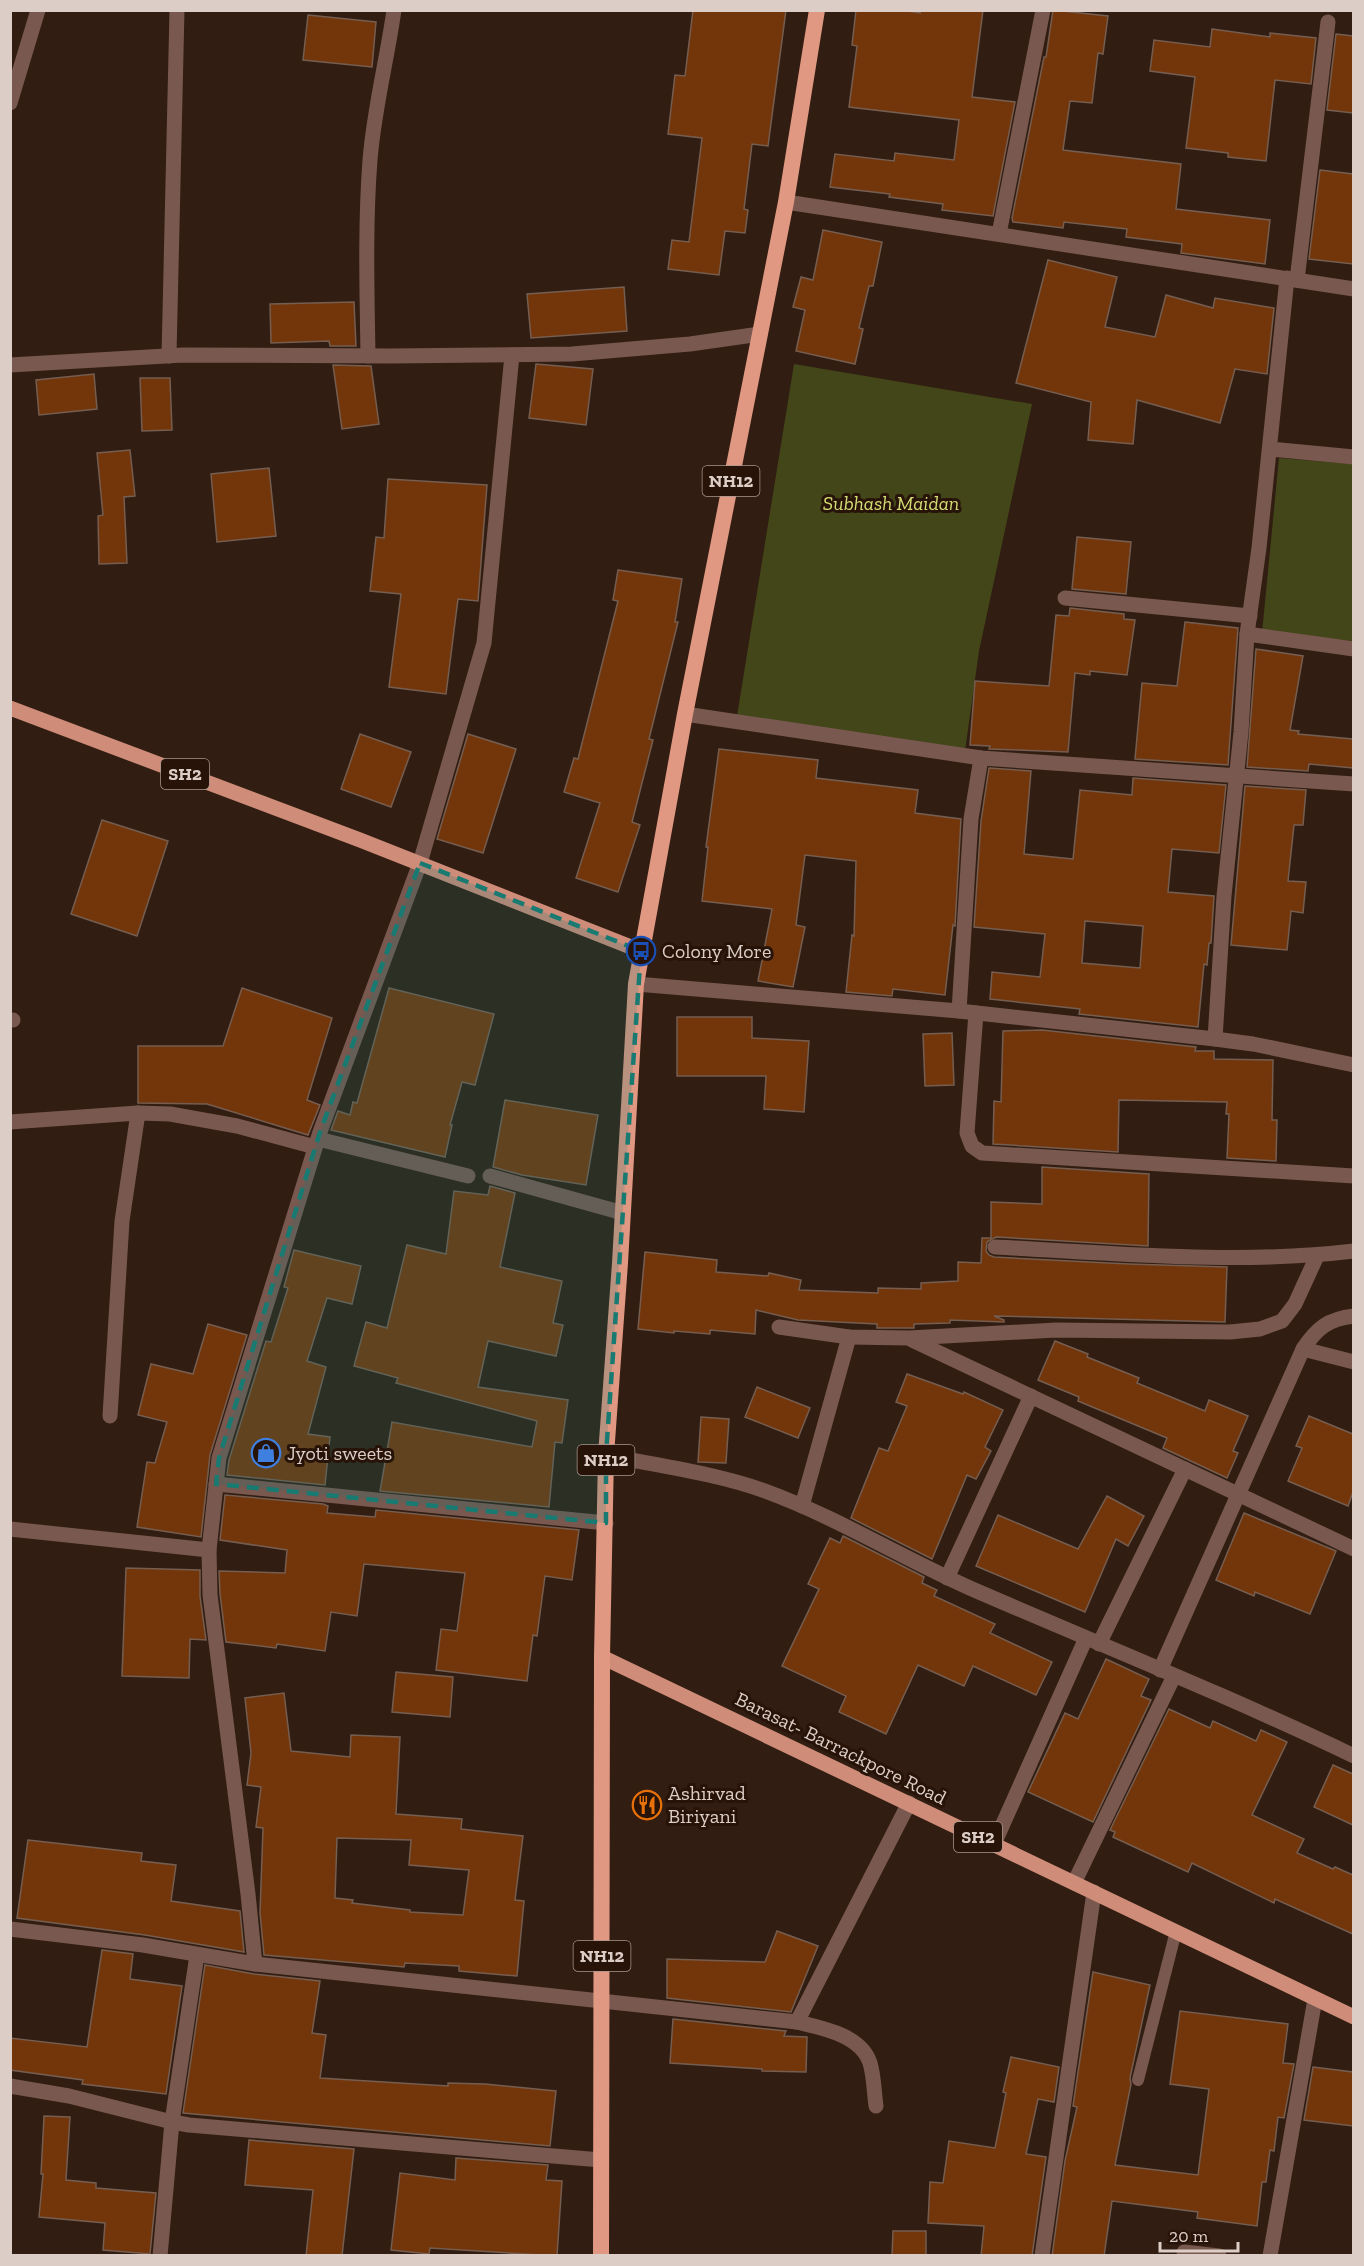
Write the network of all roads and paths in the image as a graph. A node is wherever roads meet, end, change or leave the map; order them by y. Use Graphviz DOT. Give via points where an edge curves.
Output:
graph roads {
  1 [pos="38,10"];
  2 [pos="177,10"];
  3 [pos="394,10"];
  4 [pos="817,10"];
  5 [pos="1043,10"];
  6 [pos="1328,22"];
  7 [pos="10,103"];
  8 [pos="786,202"];
  9 [pos="999,234"];
  10 [pos="1292,279"];
  11 [pos="1353,289"];
  12 [pos="760,334"];
  13 [pos="512,354"];
  14 [pos="169,356"];
  15 [pos="368,356"];
  16 [pos="10,365"];
  17 [pos="1270,449"];
  18 [pos="1353,457"];
  19 [pos="1065,598"];
  20 [pos="1250,616"];
  21 [pos="1247,634"];
  22 [pos="1353,649"];
  23 [pos="10,708"];
  24 [pos="685,714"];
  25 [pos="981,758"];
  26 [pos="1236,776"];
  27 [pos="1353,784"];
  28 [pos="420,863"];
  29 [pos="642,951"];
  30 [pos="636,984"];
  31 [pos="959,1011"];
  32 [pos="976,1013"];
  33 [pos="1215,1039"];
  34 [pos="1353,1065"];
  35 [pos="138,1113"];
  36 [pos="10,1122"];
  37 [pos="316,1143"];
  38 [pos="468,1176"];
  39 [pos="490,1176"];
  40 [pos="1353,1176"];
  41 [pos="623,1213"];
  42 [pos="995,1247"];
  43 [pos="1353,1251"];
  44 [pos="1317,1256"];
  45 [pos="1353,1316"];
  46 [pos="779,1327"];
  47 [pos="849,1337"];
  48 [pos="909,1338"];
  49 [pos="1303,1349"];
  50 [pos="1353,1362"];
  51 [pos="1030,1396"];
  52 [pos="110,1416"];
  53 [pos="606,1455"];
  54 [pos="1185,1469"];
  55 [pos="216,1484"];
  56 [pos="1237,1494"];
  57 [pos="802,1506"];
  58 [pos="606,1523"];
  59 [pos="10,1528"];
  60 [pos="1353,1549"];
  61 [pos="209,1550"];
  62 [pos="947,1578"];
  63 [pos="1093,1641"];
  64 [pos="603,1657"];
  65 [pos="1167,1673"];
  66 [pos="1353,1756"];
  67 [pos="909,1803"];
  68 [pos="994,1844"];
  69 [pos="1074,1882"];
  70 [pos="1094,1892"];
  71 [pos="10,1929"];
  72 [pos="1176,1931"];
  73 [pos="197,1955"];
  74 [pos="255,1964"];
  75 [pos="1315,1999"];
  76 [pos="602,2001"];
  77 [pos="1353,2017"];
  78 [pos="797,2022"];
  79 [pos="1138,2080"];
  80 [pos="10,2086"];
  81 [pos="876,2106"];
  82 [pos="172,2122"];
  83 [pos="601,2160"];
  84 [pos="1184,2252"];
  85 [pos="160,2256"];
  86 [pos="601,2256"];
  87 [pos="1042,2256"];
  88 [pos="1219,2256"];
  89 [pos="1270,2256"];
  1 -- 7 [label="street"];
  2 -- 14 [label="street"];
  3 -- 15 [label="street" via="370,158 366,223"];
  4 -- 8 [label="highway, NH12"];
  5 -- 9 [label="street"];
  6 -- 10 [label="street"];
  8 -- 9 [label="street"];
  8 -- 12 [label="highway, NH12"];
  9 -- 10 [label="street"];
  10 -- 11 [label="street"];
  10 -- 17 [label="street"];
  12 -- 13 [label="street" via="572,354"];
  12 -- 24 [label="highway, NH12"];
  13 -- 15 [label="street"];
  13 -- 28 [label="street" via="484,644"];
  14 -- 15 [label="street"];
  14 -- 16 [label="street"];
  17 -- 18 [label="street"];
  17 -- 20 [label="street"];
  19 -- 20 [label="street"];
  20 -- 21 [label="street"];
  21 -- 22 [label="street"];
  21 -- 26 [label="street"];
  23 -- 28 [label="main road, SH2"];
  24 -- 25 [label="street"];
  24 -- 29 [label="highway, NH12"];
  25 -- 26 [label="street"];
  25 -- 31 [label="street" via="971,819"];
  26 -- 27 [label="street"];
  26 -- 33 [label="street"];
  28 -- 29 [label="main road, SH2"];
  28 -- 37 [label="street"];
  29 -- 30 [label="highway, NH12"];
  30 -- 31 [label="street"];
  30 -- 41 [label="highway, NH12"];
  31 -- 32 [label="street"];
  32 -- 33 [label="street"];
  32 -- 40 [label="street" via="967,1133 972,1146 982,1153"];
  33 -- 34 [label="street"];
  35 -- 36 [label="street"];
  35 -- 37 [label="street" via="205,1119"];
  35 -- 52 [label="street" via="122,1221"];
  37 -- 38 [label="street"];
  37 -- 55 [label="street" via="219,1458"];
  39 -- 41 [label="street"];
  41 -- 53 [label="highway, NH12"];
  42 -- 44 [label="street" via="1165,1255"];
  43 -- 44 [label="street"];
  44 -- 48 [label="street" via="1295,1304 1282,1321 1260,1329 1056,1330"];
  45 -- 49 [label="street" via="1326,1323 1314,1332"];
  46 -- 47 [label="street"];
  47 -- 48 [label="street"];
  47 -- 57 [label="street"];
  48 -- 51 [label="street"];
  49 -- 50 [label="street"];
  49 -- 56 [label="street"];
  51 -- 54 [label="street"];
  51 -- 62 [label="street"];
  53 -- 57 [label="street" via="726,1480"];
  53 -- 58 [label="highway, NH12"];
  54 -- 56 [label="street"];
  54 -- 63 [label="street"];
  55 -- 58 [label="street"];
  55 -- 61 [label="street"];
  56 -- 60 [label="street"];
  56 -- 65 [label="street"];
  57 -- 62 [label="street"];
  58 -- 64 [label="highway, NH12"];
  59 -- 61 [label="street"];
  61 -- 74 [label="street" via="210,1595"];
  62 -- 63 [label="street"];
  63 -- 65 [label="street"];
  63 -- 68 [label="street"];
  64 -- 67 [label="main road, Barasat- Barrackpore Road / SH2"];
  64 -- 76 [label="highway, NH12"];
  65 -- 66 [label="street"];
  65 -- 69 [label="street"];
  67 -- 68 [label="main road, Barasat- Barrackpore Road / SH2"];
  67 -- 78 [label="street"];
  68 -- 69 [label="main road, Barasat- Barrackpore Road / SH2"];
  69 -- 70 [label="main road, Barasat- Barrackpore Road / SH2"];
  70 -- 72 [label="main road, Barasat- Barrackpore Road / SH2"];
  70 -- 87 [label="street"];
  71 -- 73 [label="street" via="143,1944"];
  72 -- 75 [label="main road, Barasat- Barrackpore Road / SH2"];
  72 -- 79 [label="lane"];
  73 -- 74 [label="street"];
  73 -- 82 [label="street"];
  74 -- 76 [label="street"];
  75 -- 77 [label="main road, Barasat- Barrackpore Road / SH2"];
  75 -- 89 [label="street"];
  76 -- 78 [label="street"];
  76 -- 83 [label="highway, NH12"];
  78 -- 81 [label="street" via="826,2029 859,2045 870,2062"];
  80 -- 82 [label="street" via="69,2096"];
  82 -- 83 [label="street"];
  82 -- 85 [label="street"];
  83 -- 86 [label="highway, NH12"];
  84 -- 88 [label="street"];
}
